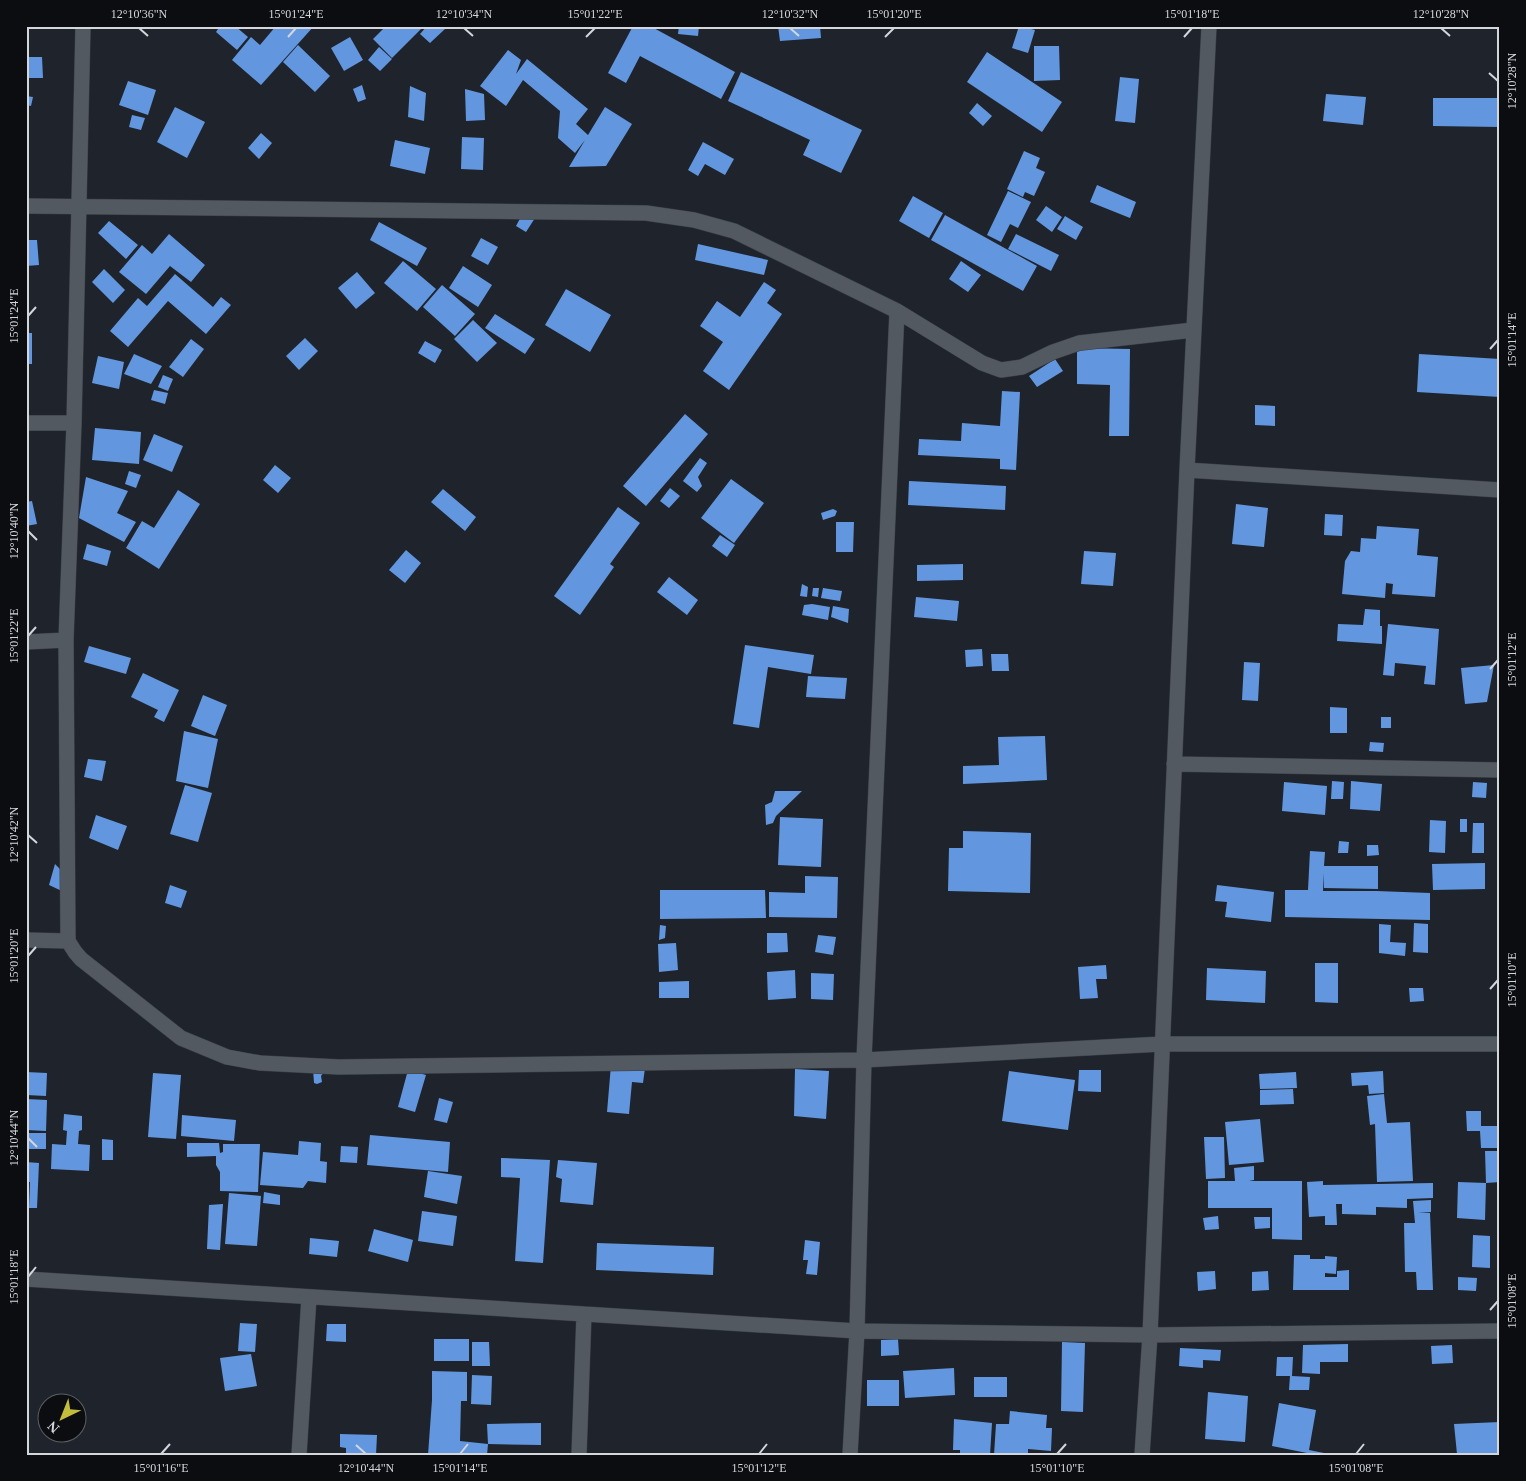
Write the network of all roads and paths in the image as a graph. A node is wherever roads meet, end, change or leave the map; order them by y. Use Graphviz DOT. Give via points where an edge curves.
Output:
graph roads {
  1 [pos="83,26"];
  2 [pos="1208,26"];
  3 [pos="78,205"];
  4 [pos="26,206"];
  5 [pos="897,311"];
  6 [pos="1193,330"];
  7 [pos="26,423"];
  8 [pos="74,423"];
  9 [pos="1187,470"];
  10 [pos="1500,490"];
  11 [pos="66,640"];
  12 [pos="26,642"];
  13 [pos="1174,764"];
  14 [pos="1500,770"];
  15 [pos="26,940"];
  16 [pos="68,941"];
  17 [pos="1162,1044"];
  18 [pos="1500,1044"];
  19 [pos="864,1060"];
  20 [pos="26,1279"];
  21 [pos="309,1297"];
  22 [pos="584,1314"];
  23 [pos="857,1331"];
  24 [pos="1500,1331"];
  25 [pos="1150,1335"];
  26 [pos="299,1455"];
  27 [pos="579,1455"];
  28 [pos="850,1455"];
  29 [pos="1142,1455"];
  1 -- 3 [label="street"];
  2 -- 6 [label="street"];
  3 -- 4 [label="street"];
  3 -- 5 [label="street" via="646,213 694,220 734,231"];
  3 -- 8 [label="street"];
  5 -- 6 [label="street" via="982,363 1001,370 1022,367 1080,343"];
  5 -- 19 [label="street"];
  6 -- 9 [label="street"];
  7 -- 8 [label="street"];
  8 -- 11 [label="street"];
  9 -- 10 [label="street"];
  9 -- 13 [label="street"];
  11 -- 12 [label="street"];
  11 -- 16 [label="street"];
  13 -- 14 [label="street"];
  13 -- 17 [label="street"];
  15 -- 16 [label="street"];
  16 -- 19 [label="street" via="82,959 181,1038 227,1057 260,1063 339,1067"];
  17 -- 18 [label="street"];
  17 -- 19 [label="street"];
  17 -- 25 [label="street"];
  19 -- 23 [label="street"];
  20 -- 21 [label="street"];
  21 -- 22 [label="street"];
  21 -- 26 [label="street"];
  22 -- 23 [label="street"];
  22 -- 27 [label="street"];
  23 -- 25 [label="street"];
  23 -- 28 [label="street"];
  24 -- 25 [label="street"];
  25 -- 29 [label="street"];
}
